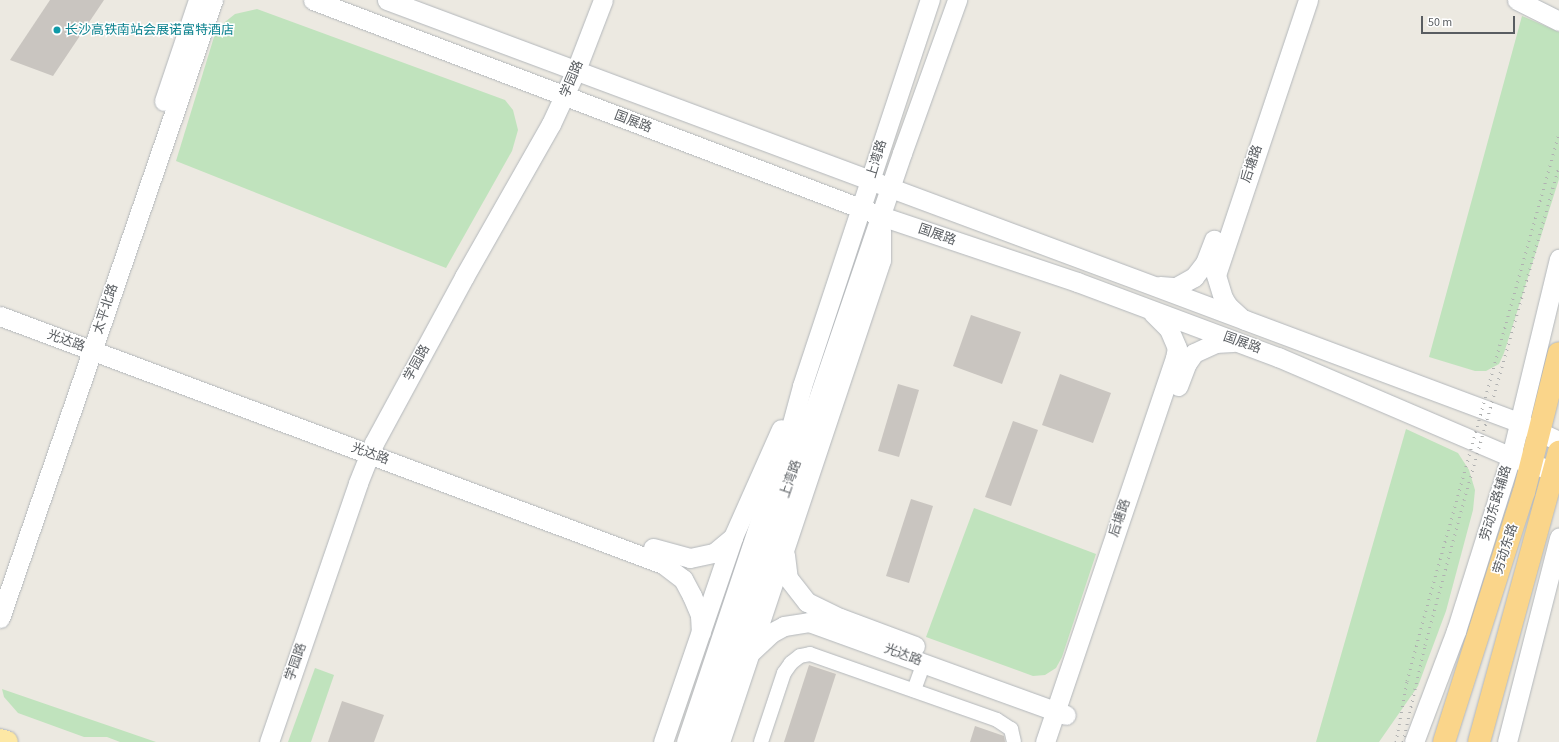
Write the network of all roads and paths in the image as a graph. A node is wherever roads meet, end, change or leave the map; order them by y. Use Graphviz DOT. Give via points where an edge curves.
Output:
graph roads {
  1 [pos="198,0"];
  2 [pos="213,0"];
  3 [pos="313,0"];
  4 [pos="387,0"];
  5 [pos="589,0"];
  6 [pos="603,0"];
  7 [pos="930,0"];
  8 [pos="958,0"];
  9 [pos="1294,0"];
  10 [pos="1308,0"];
  11 [pos="1517,0"];
  12 [pos="1530,0"];
  13 [pos="1559,14"];
  14 [pos="1559,21"];
  15 [pos="571,68"];
  16 [pos="559,94"];
  17 [pos="870,180"];
  18 [pos="890,188"];
  19 [pos="861,208"];
  20 [pos="881,216"];
  21 [pos="1559,259"];
  22 [pos="1149,285"];
  23 [pos="0,303"];
  24 [pos="1142,306"];
  25 [pos="0,316"];
  26 [pos="1244,320"];
  27 [pos="89,342"];
  28 [pos="1239,342"];
  29 [pos="1559,353"];
  30 [pos="802,386"];
  31 [pos="1530,427"];
  32 [pos="1559,441"];
  33 [pos="366,446"];
  34 [pos="1521,459"];
  35 [pos="1557,465"];
  36 [pos="733,537"];
  37 [pos="1559,538"];
  38 [pos="785,548"];
  39 [pos="0,585"];
  40 [pos="0,618"];
  41 [pos="701,632"];
  42 [pos="749,658"];
  43 [pos="924,663"];
  44 [pos="914,690"];
  45 [pos="1063,707"];
  46 [pos="0,734"];
  47 [pos="0,740"];
  48 [pos="8,742"];
  49 [pos="259,742"];
  50 [pos="269,742"];
  51 [pos="663,742"];
  52 [pos="686,742"];
  53 [pos="701,742"];
  54 [pos="720,742"];
  55 [pos="761,742"];
  56 [pos="1014,742"];
  57 [pos="1045,742"];
  58 [pos="1057,742"];
  59 [pos="1414,742"];
  60 [pos="1444,742"];
  61 [pos="1479,742"];
  62 [pos="1507,742"];
  1 -- 27 [label="street, 太平北路"];
  2 -- 27 [label="street, 太平北路"];
  3 -- 16 [label="street, 国展路"];
  4 -- 15 [label="street, 国展路"];
  5 -- 15 [label="street, 学园路"];
  6 -- 15 [label="street, 学园路"];
  7 -- 17 [label="street, 上湾路"];
  8 -- 18 [label="street, 上湾路"];
  9 -- 22 [label="street, 后塘路" via="1206,263 1194,277 1176,287"];
  10 -- 26 [label="street, 后塘路" via="1216,275 1217,286 1228,306"];
  11 -- 14 [label="street"];
  12 -- 13 [label="street"];
  15 -- 16 [label="street, 学园路"];
  15 -- 17 [label="street, 国展路"];
  16 -- 19 [label="street, 国展路"];
  16 -- 33 [label="street, 学园路"];
  17 -- 18 [label="street, 国展路"];
  17 -- 19 [label="street, 上湾路"];
  18 -- 20 [label="street, 上湾路"];
  18 -- 22 [label="street, 国展路"];
  19 -- 20 [label="street, 国展路"];
  19 -- 30 [label="street, 上湾路"];
  20 -- 24 [label="street, 国展路"];
  20 -- 38 [label="street, 上湾路" via="881,260"];
  20 -- 53 [label="street, 上湾路"];
  21 -- 31 [label="street"];
  22 -- 26 [label="street, 国展路"];
  23 -- 27 [label="street, 光达路"];
  24 -- 28 [label="street, 国展路"];
  24 -- 45 [label="street, 后塘路" via="1169,329 1177,348"];
  25 -- 27 [label="street, 光达路"];
  26 -- 31 [label="street, 国展路"];
  27 -- 33 [label="street, 光达路"];
  27 -- 39 [label="street, 太平北路"];
  27 -- 40 [label="street, 太平北路"];
  28 -- 34 [label="street, 国展路"];
  28 -- 45 [label="street, 后塘路" via="1204,346 1187,363"];
  29 -- 31 [label="highway, 劳动东路"];
  30 -- 36 [label="street, 上湾路" via="749,496"];
  30 -- 52 [label="street, 上湾路" via="788,438"];
  31 -- 32 [label="street, 国展路"];
  31 -- 34 [label="highway, 劳动东路"];
  33 -- 36 [label="street, 光达路" via="676,556 690,558 714,553"];
  33 -- 41 [label="street, 光达路" via="663,564 683,579 700,616"];
  33 -- 49 [label="street, 学园路" via="345,479"];
  33 -- 50 [label="street, 学园路"];
  34 -- 35 [label="street, 国展路"];
  34 -- 59 [label="street, 劳动东路辅路"];
  34 -- 60 [label="highway, 劳动东路"];
  35 -- 61 [label="highway, 劳动东路"];
  36 -- 41 [label="street, 上湾路"];
  37 -- 62 [label="street"];
  38 -- 42 [label="street, 上湾路"];
  38 -- 45 [label="street, 光达路" via="786,568 792,586 799,596 815,607"];
  41 -- 51 [label="street, 上湾路"];
  42 -- 43 [label="street, 光达路" via="771,633 784,626 809,622"];
  42 -- 54 [label="street, 上湾路"];
  43 -- 44 [label="street"];
  43 -- 45 [label="street, 光达路"];
  44 -- 55 [label="street" via="821,657 810,654 800,656 784,673"];
  44 -- 56 [label="street" via="1005,724 1011,729"];
  45 -- 57 [label="street, 后塘路"];
  45 -- 58 [label="street, 后塘路"];
  46 -- 48 [label="street"];
  47 -- 48 [label="main road"];
}
